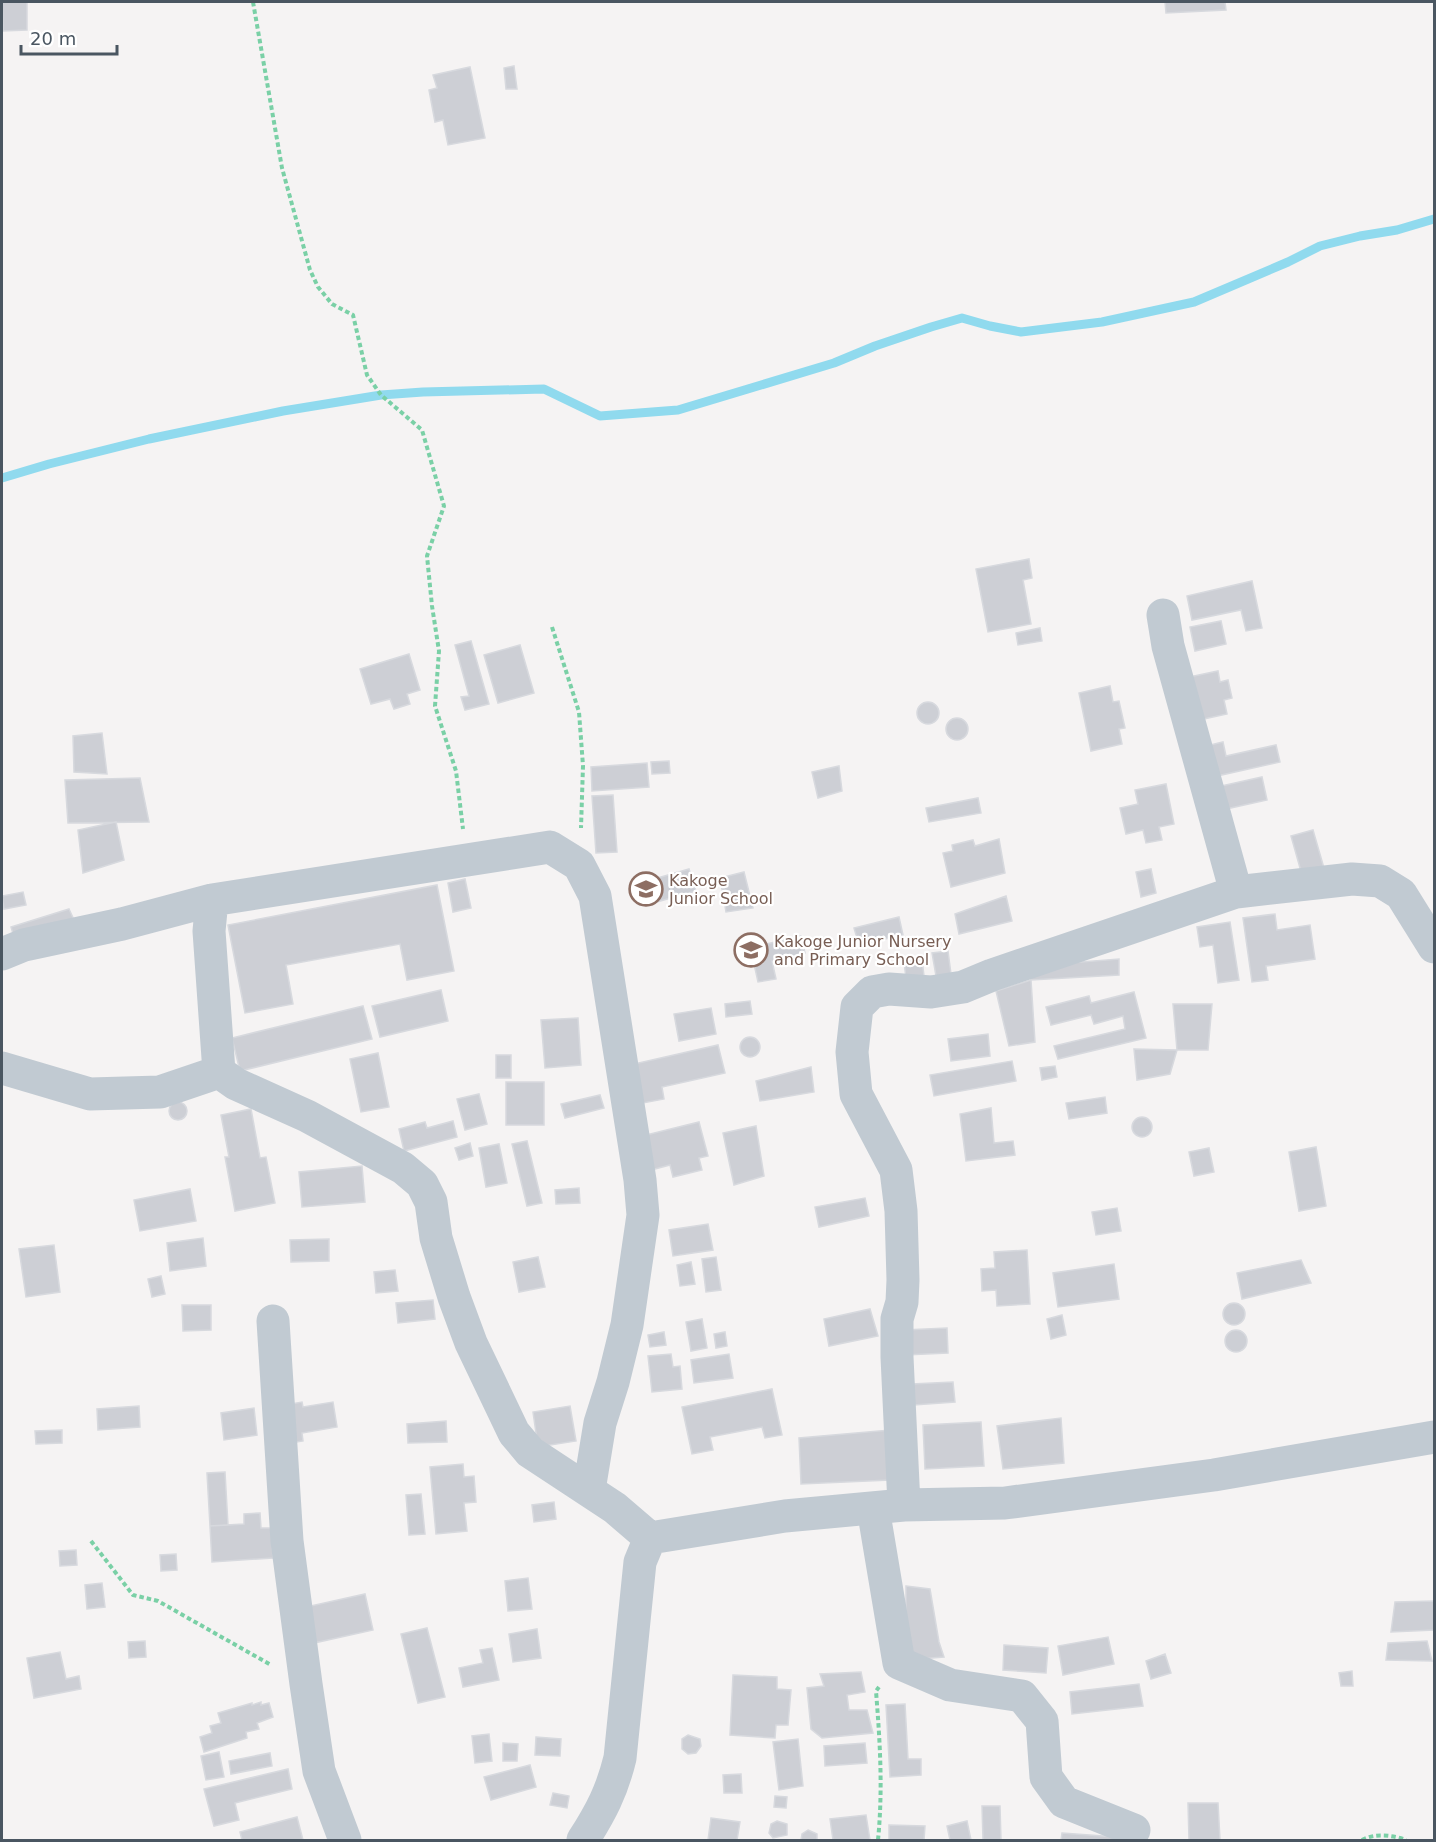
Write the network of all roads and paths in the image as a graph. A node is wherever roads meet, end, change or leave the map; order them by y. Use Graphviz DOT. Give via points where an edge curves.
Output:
graph roads {
  1 [pos="253,2"];
  2 [pos="1163,615"];
  3 [pos="552,627"];
  4 [pos="466,860"];
  5 [pos="579,865"];
  6 [pos="1236,892"];
  7 [pos="212,900"];
  8 [pos="1434,947"];
  9 [pos="2,954"];
  10 [pos="2,1068"];
  11 [pos="219,1072"];
  12 [pos="273,1321"];
  13 [pos="1434,1437"];
  14 [pos="589,1490"];
  15 [pos="889,1507"];
  16 [pos="650,1538"];
  17 [pos="91,1541"];
  18 [pos="899,1663"];
  19 [pos="306,1684"];
  20 [pos="1134,1830"];
  21 [pos="345,1840"];
  22 [pos="583,1840"];
  23 [pos="878,1840"];
  24 [pos="1362,1840"];
  25 [pos="1406,1840"];
  1 -- 4 [label="path" via="282,168 310,270 333,304 353,315 367,375 381,395 422,430 444,506 427,556 439,651 435,706 456,771"];
  2 -- 6 [label="street" via="1168,646"];
  3 -- 5 [label="path" via="579,712 583,766"];
  4 -- 5 [label="street" via="550,847"];
  4 -- 7 [label="street"];
  5 -- 14 [label="street" via="595,896 643,1215 627,1325 600,1423"];
  6 -- 8 [label="street" via="1352,879 1380,881 1401,894"];
  6 -- 15 [label="street" via="963,987 931,992 872,992 856,1007 852,1052 856,1094 896,1170 901,1210 903,1280 897,1318"];
  7 -- 9 [label="street" via="24,945"];
  7 -- 11 [label="street" via="209,931"];
  10 -- 11 [label="street" via="90,1094 160,1092"];
  11 -- 14 [label="street" via="403,1168 422,1184 431,1202 436,1238 454,1297 471,1343 514,1433 530,1452"];
  12 -- 19 [label="street" via="287,1541"];
  13 -- 15 [label="street" via="1214,1475 1005,1503"];
  14 -- 16 [label="street"];
  15 -- 16 [label="street" via="785,1516"];
  15 -- 18 [label="street"];
  16 -- 22 [label="street" via="640,1562 620,1758 613,1785"];
  17 -- 19 [label="path" via="133,1595 158,1601"];
  18 -- 20 [label="street" via="950,1685 1022,1696 1042,1721 1046,1777 1064,1802"];
  18 -- 23 [label="path" via="876,1691 882,1804"];
  19 -- 21 [label="street" via="320,1771"];
  24 -- 25 [label="path" via="1386,1836"];
}
